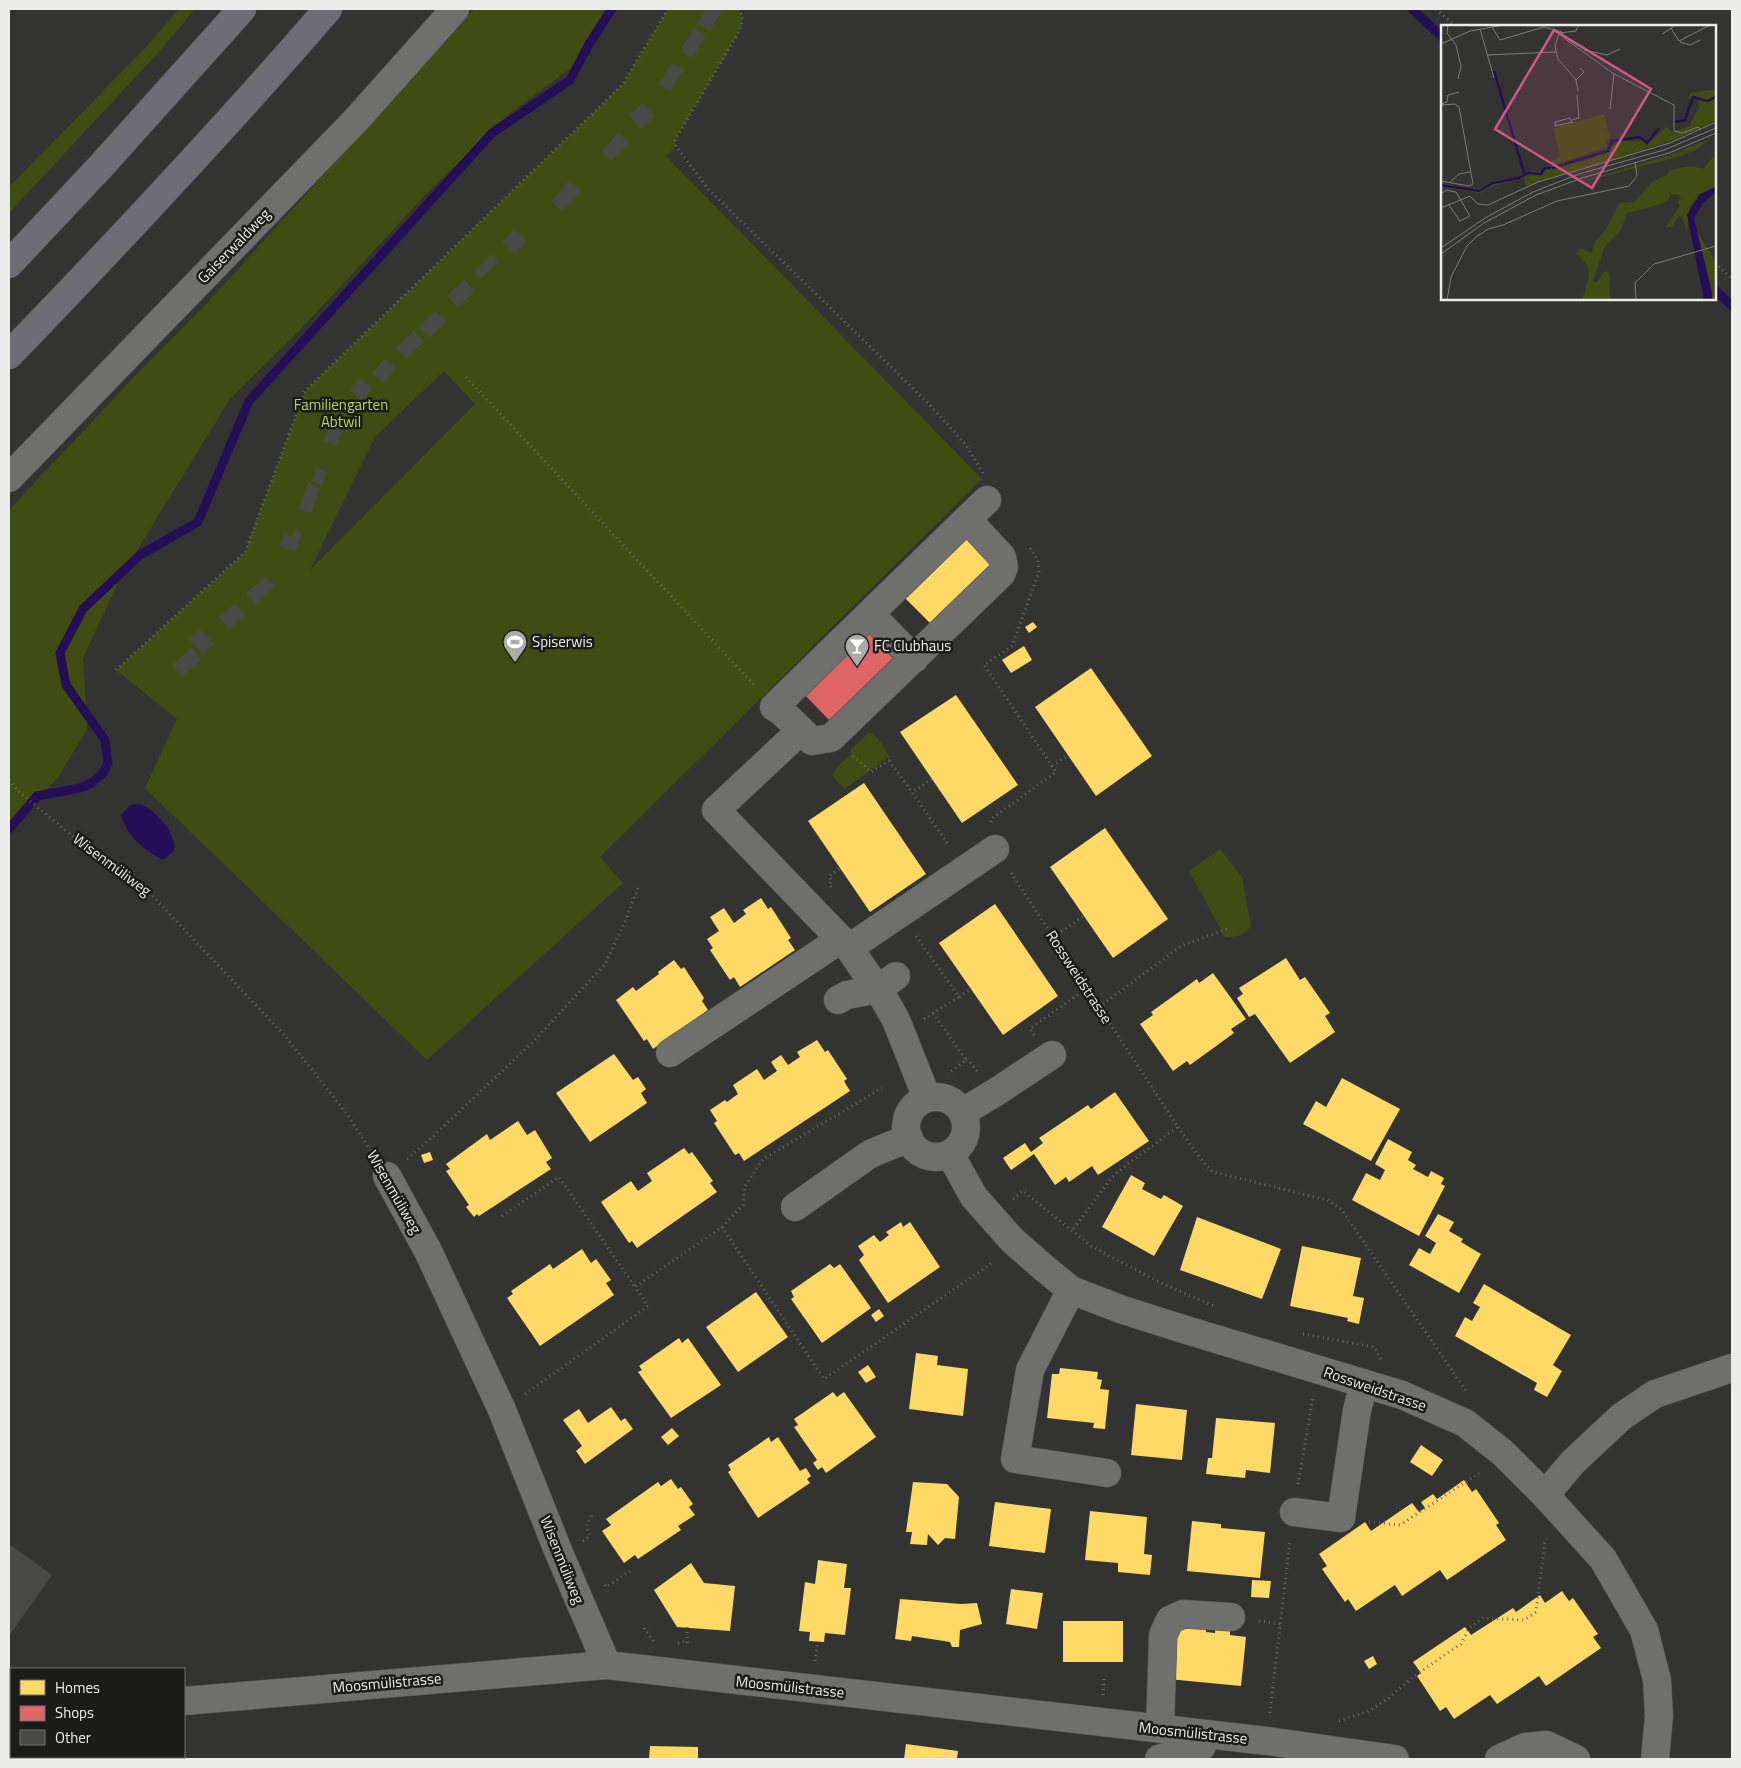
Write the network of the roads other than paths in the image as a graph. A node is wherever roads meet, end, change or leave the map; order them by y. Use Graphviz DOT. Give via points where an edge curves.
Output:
graph roads {
  1 [pos="242,9"];
  2 [pos="328,9"];
  3 [pos="455,9"];
  4 [pos="9,264"];
  5 [pos="9,355"];
  6 [pos="9,478"];
  7 [pos="987,500"];
  8 [pos="966,520"];
  9 [pos="870,614"];
  10 [pos="914,658"];
  11 [pos="799,729"];
  12 [pos="995,849"];
  13 [pos="845,943"];
  14 [pos="887,982"];
  15 [pos="838,1000"];
  16 [pos="670,1054"];
  17 [pos="1052,1055"];
  18 [pos="926,1094"];
  19 [pos="963,1112"];
  20 [pos="908,1138"];
  21 [pos="950,1154"];
  22 [pos="387,1176"];
  23 [pos="795,1207"];
  24 [pos="1071,1290"];
  25 [pos="1732,1368"];
  26 [pos="1368,1385"];
  27 [pos="1107,1473"];
  28 [pos="1545,1495"];
  29 [pos="1294,1512"];
  30 [pos="1231,1617"];
  31 [pos="606,1665"];
  32 [pos="185,1701"];
  33 [pos="1160,1729"];
  34 [pos="1204,1734"];
  35 [pos="1159,1759"];
  36 [pos="1395,1759"];
  37 [pos="1499,1759"];
  38 [pos="1576,1759"];
  39 [pos="1655,1759"];
  1 -- 4 [label="highway" via="102,166"];
  2 -- 5 [label="highway" via="181,173"];
  3 -- 6 [label="street, Gaiserwaldweg" via="356,120"];
  7 -- 8 [label="street"];
  8 -- 9 [label="street"];
  8 -- 10 [label="street" via="1002,557 1004,567 1001,574"];
  9 -- 10 [label="street"];
  9 -- 11 [label="street" via="774,707"];
  10 -- 11 [label="street" via="832,738 812,741"];
  11 -- 13 [label="street" via="716,810"];
  12 -- 13 [label="street" via="900,913"];
  13 -- 14 [label="street"];
  13 -- 16 [label="street"];
  14 -- 15 [label="street"];
  14 -- 18 [label="street" via="884,998"];
  17 -- 19 [label="street"];
  18 -- 19 [label="street" via="947,1098"];
  18 -- 20 [label="street" via="911,1110 906,1129"];
  19 -- 21 [label="street" via="966,1121 964,1140"];
  20 -- 21 [label="street" via="922,1153 940,1157"];
  20 -- 23 [label="street" via="870,1154"];
  21 -- 24 [label="street, Rossweidstrasse" via="974,1197 1012,1240"];
  22 -- 31 [label="street, Wisenmüliweg" via="428,1251 502,1410"];
  24 -- 26 [label="street, Rossweidstrasse" via="1123,1310"];
  24 -- 27 [label="street" via="1030,1370 1015,1459"];
  25 -- 28 [label="street" via="1655,1394 1621,1417 1573,1462"];
  26 -- 28 [label="street, Rossweidstrasse" via="1402,1395 1465,1422 1503,1453"];
  26 -- 29 [label="street" via="1357,1410 1341,1518"];
  28 -- 39 [label="street, Rossweidstrasse" via="1603,1559 1644,1630 1657,1680 1659,1716"];
  30 -- 33 [label="street" via="1183,1614 1170,1620 1163,1635"];
  31 -- 32 [label="street, Moosmülistrasse"];
  31 -- 33 [label="street, Moosmülistrasse"];
  33 -- 34 [label="street, Moosmülistrasse"];
  34 -- 35 [label="street" via="1202,1746"];
  34 -- 36 [label="street, Moosmülistrasse"];
  37 -- 38 [label="street" via="1525,1747 1547,1745"];
}
